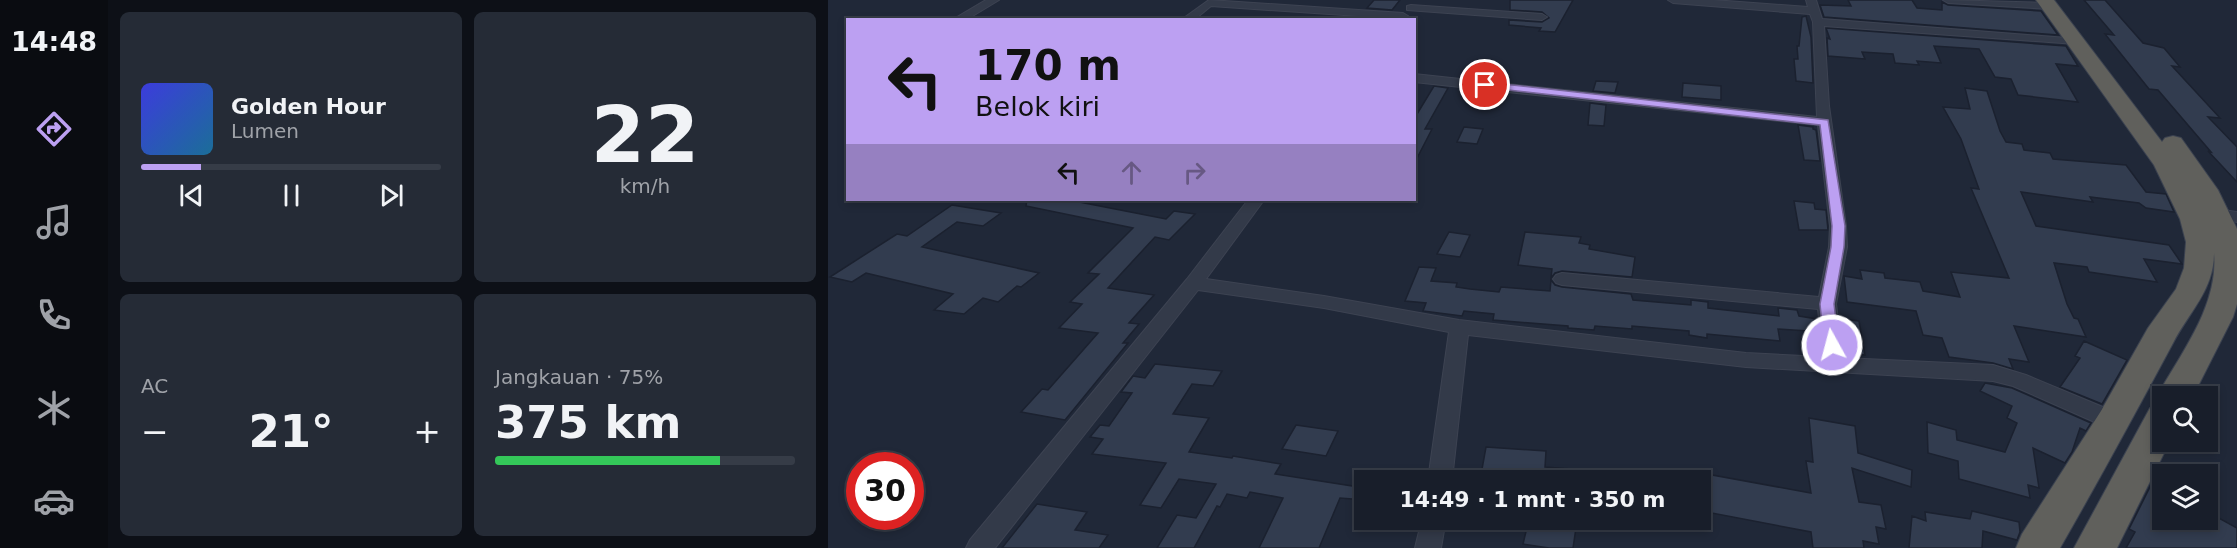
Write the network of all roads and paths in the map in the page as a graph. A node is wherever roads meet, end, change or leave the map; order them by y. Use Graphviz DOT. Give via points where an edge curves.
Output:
graph roads {
  1 [pos="994,0"];
  2 [pos="1673,0"];
  3 [pos="1948,0"];
  4 [pos="2052,2"];
  5 [pos="1408,11"];
  6 [pos="1814,11"];
  7 [pos="1542,17"];
  8 [pos="961,18"];
  9 [pos="1189,18"];
  10 [pos="2076,41"];
  11 [pos="1416,78"];
  12 [pos="1824,122"];
  13 [pos="2178,166"];
  14 [pos="1255,201"];
  15 [pos="2227,215"];
  16 [pos="1562,279"];
  17 [pos="1193,283"];
  18 [pos="1827,304"];
  19 [pos="1458,327"];
  20 [pos="1834,366"];
  21 [pos="2181,386"];
  22 [pos="2114,421"];
  23 [pos="2152,439"];
  24 [pos="1441,470"];
  25 [pos="1432,530"];
  26 [pos="979,548"];
  27 [pos="1428,548"];
  28 [pos="2037,548"];
  29 [pos="2095,548"];
  1 -- 8 [label="street"];
  2 -- 6 [label="street"];
  3 -- 4 [label="street"];
  4 -- 10 [label="highway"];
  4 -- 13 [label="highway" via="2152,113"];
  5 -- 7 [label="street"];
  5 -- 9 [label="street" via="1209,3"];
  6 -- 10 [label="street"];
  6 -- 12 [label="street"];
  10 -- 13 [label="highway"];
  11 -- 12 [label="street"];
  12 -- 18 [label="street" via="1838,226"];
  13 -- 15 [label="highway"];
  13 -- 22 [label="highway" via="2200,242 2199,268 2191,291 2160,336"];
  14 -- 17 [label="street"];
  15 -- 21 [label="highway" via="2225,236 2230,264 2224,299"];
  16 -- 18 [label="street"];
  17 -- 19 [label="street"];
  17 -- 26 [label="street"];
  18 -- 20 [label="street"];
  19 -- 20 [label="street" via="1746,360"];
  19 -- 24 [label="street"];
  20 -- 22 [label="street" via="1993,373 2019,380"];
  22 -- 28 [label="highway"];
  23 -- 29 [label="highway"];
  25 -- 27 [label="street"];
}
